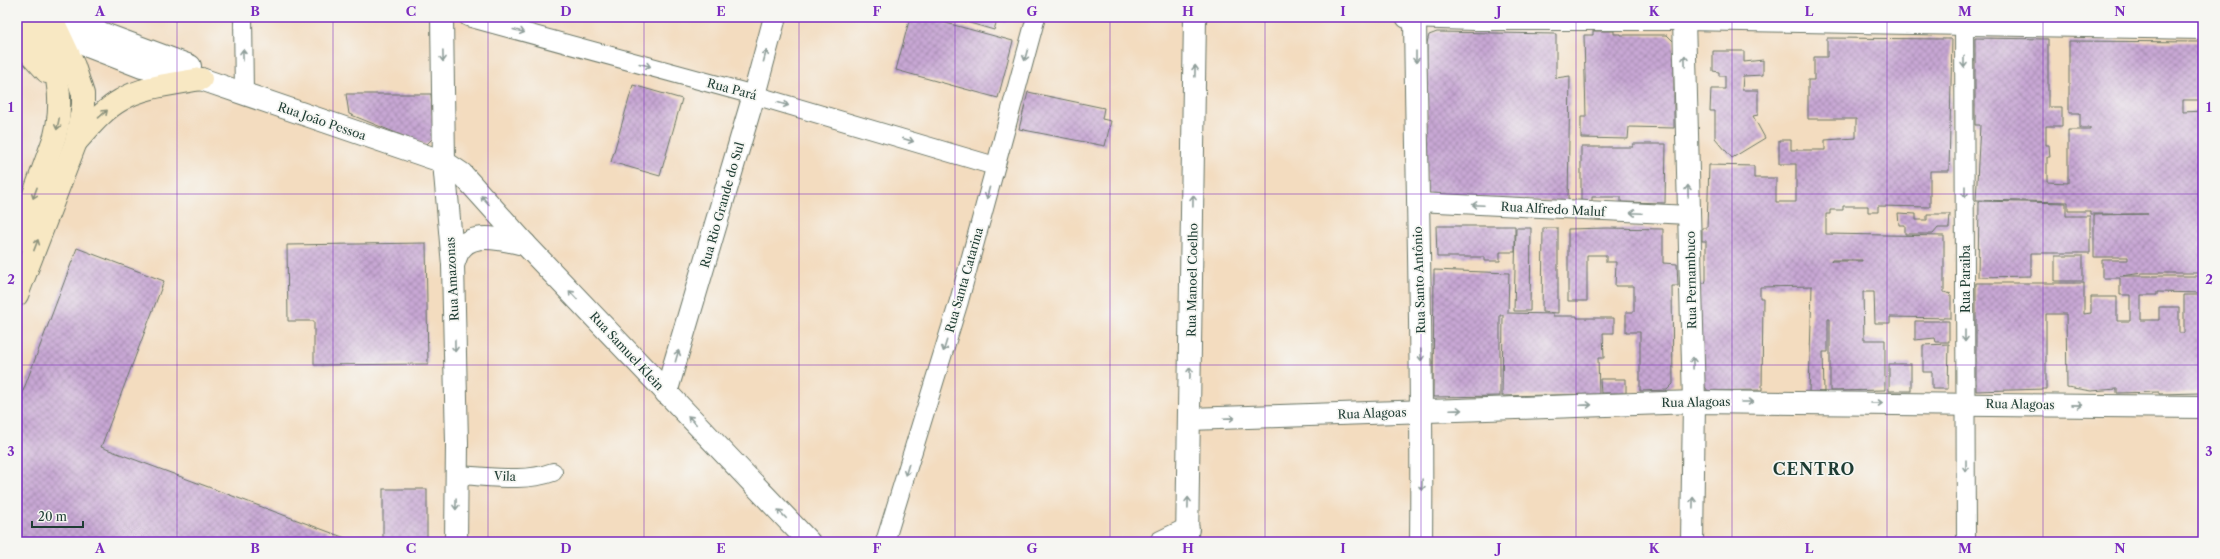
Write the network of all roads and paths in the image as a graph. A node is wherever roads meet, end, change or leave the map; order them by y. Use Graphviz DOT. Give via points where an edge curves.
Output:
graph roads {
  1 [pos="243,17"];
  2 [pos="442,17"];
  3 [pos="468,17"];
  4 [pos="775,17"];
  5 [pos="1036,17"];
  6 [pos="1196,17"];
  7 [pos="1411,18"];
  8 [pos="1474,18"];
  9 [pos="1610,18"];
  10 [pos="1674,18"];
  11 [pos="1964,20"];
  12 [pos="46,23"];
  13 [pos="2203,28"];
  14 [pos="17,39"];
  15 [pos="201,79"];
  16 [pos="58,90"];
  17 [pos="244,94"];
  18 [pos="754,95"];
  19 [pos="76,142"];
  20 [pos="58,160"];
  21 [pos="444,162"];
  22 [pos="995,166"];
  23 [pos="1417,202"];
  24 [pos="1689,215"];
  25 [pos="17,241"];
  26 [pos="525,244"];
  27 [pos="453,265"];
  28 [pos="17,295"];
  29 [pos="666,393"];
  30 [pos="1694,402"];
  31 [pos="1966,403"];
  32 [pos="2203,407"];
  33 [pos="1423,411"];
  34 [pos="1190,419"];
  35 [pos="553,472"];
  36 [pos="457,475"];
  37 [pos="1187,536"];
  38 [pos="456,542"];
  39 [pos="809,542"];
  40 [pos="885,542"];
  41 [pos="1162,542"];
  42 [pos="1421,542"];
  43 [pos="1692,542"];
  44 [pos="1966,542"];
  17 -- 1 [label="street, one-way"];
  2 -- 21 [label="street, Rua Amazonas, one-way"];
  3 -- 18 [label="street, Rua Pará, one-way"];
  18 -- 4 [label="street, Rua Rio Grande do Sul, one-way"];
  5 -- 22 [label="street, Rua Santa Catarina, one-way"];
  34 -- 6 [label="street, Rua Manoel Coelho, one-way"];
  7 -- 8 [label="street"];
  7 -- 23 [label="street, Rua Santo Antônio, one-way"];
  8 -- 9 [label="street"];
  9 -- 10 [label="street"];
  10 -- 11 [label="street"];
  24 -- 10 [label="street, Rua Pernambuco, one-way"];
  11 -- 13 [label="street"];
  11 -- 31 [label="street, Rua Paraiba, one-way"];
  12 -- 15 [label="street, Rua João Pessoa" via="142,67"];
  12 -- 15 [label="street, Rua João Pessoa" via="173,59 194,68"];
  12 -- 16 [label="main road"];
  12 -- 19 [label="main road" via="74,66 83,94"];
  14 -- 16 [label="main road" via="43,68"];
  15 -- 17 [label="street, Rua João Pessoa"];
  19 -- 15 [label="main road, one-way" via="100,116 120,100 153,88"];
  16 -- 20 [label="main road, one-way"];
  17 -- 21 [label="street, Rua João Pessoa"];
  18 -- 22 [label="street, Rua Pará, one-way"];
  29 -- 18 [label="street, Rua Rio Grande do Sul, one-way"];
  19 -- 20 [label="main road"];
  20 -- 25 [label="main road, one-way"];
  28 -- 20 [label="main road, one-way"];
  26 -- 21 [label="street, Rua Samuel Klein, one-way" via="462,174"];
  21 -- 27 [label="street, Rua Amazonas"];
  22 -- 40 [label="street, Rua Santa Catarina, one-way" via="959,301"];
  24 -- 23 [label="street, Rua Alfredo Maluf, one-way"];
  23 -- 33 [label="street, Rua Santo Antônio, one-way"];
  30 -- 24 [label="street, Rua Pernambuco, one-way"];
  26 -- 27 [label="street" via="495,239 470,241 461,247"];
  29 -- 26 [label="street, Rua Samuel Klein, one-way"];
  27 -- 36 [label="street, Rua Amazonas, one-way"];
  39 -- 29 [label="street, Rua Samuel Klein, one-way"];
  30 -- 31 [label="street, Rua Alagoas, one-way"];
  33 -- 30 [label="street, Rua Alagoas, one-way"];
  43 -- 30 [label="street, Rua Pernambuco, one-way"];
  31 -- 32 [label="street, Rua Alagoas, one-way"];
  31 -- 44 [label="street, Rua Paraiba, one-way"];
  34 -- 33 [label="street, Rua Alagoas, one-way"];
  33 -- 42 [label="street, Rua Santo Antônio, one-way"];
  37 -- 34 [label="street, Rua Manoel Coelho, one-way"];
  35 -- 36 [label="street, Vila" via="528,477"];
  36 -- 38 [label="street, Rua Amazonas, one-way"];
  37 -- 41 [label="street"];
}
